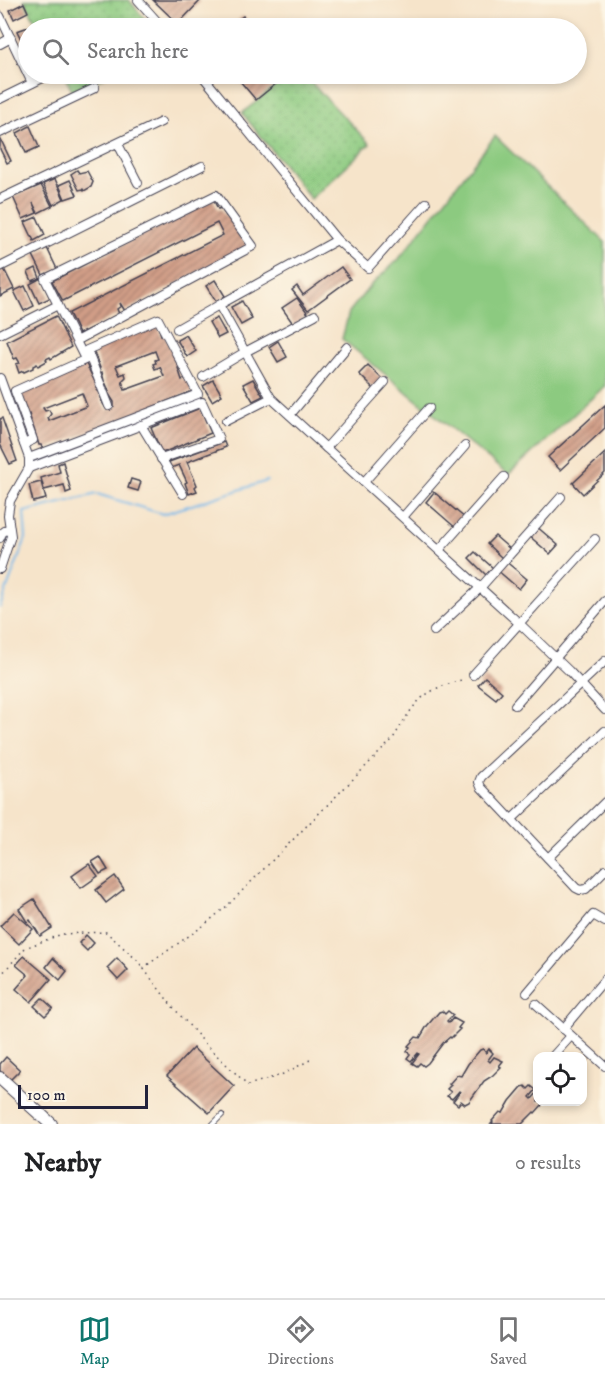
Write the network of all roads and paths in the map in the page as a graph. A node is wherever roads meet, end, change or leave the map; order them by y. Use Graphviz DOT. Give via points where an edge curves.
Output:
graph roads {
  1 [pos="138,0"];
  2 [pos="0,16"];
  3 [pos="154,18"];
  4 [pos="11,38"];
  5 [pos="0,44"];
  6 [pos="18,53"];
  7 [pos="30,84"];
  8 [pos="209,84"];
  9 [pos="95,88"];
  10 [pos="0,99"];
  11 [pos="161,122"];
  12 [pos="0,133"];
  13 [pos="118,144"];
  14 [pos="202,166"];
  15 [pos="138,183"];
  16 [pos="0,199"];
  17 [pos="426,204"];
  18 [pos="337,240"];
  19 [pos="0,267"];
  20 [pos="58,305"];
  21 [pos="219,305"];
  22 [pos="315,315"];
  23 [pos="177,328"];
  24 [pos="0,334"];
  25 [pos="76,341"];
  26 [pos="347,348"];
  27 [pos="245,352"];
  28 [pos="88,358"];
  29 [pos="203,377"];
  30 [pos="0,378"];
  31 [pos="385,382"];
  32 [pos="271,398"];
  33 [pos="109,406"];
  34 [pos="429,408"];
  35 [pos="290,415"];
  36 [pos="226,421"];
  37 [pos="141,425"];
  38 [pos="24,444"];
  39 [pos="465,446"];
  40 [pos="326,448"];
  41 [pos="29,458"];
  42 [pos="162,459"];
  43 [pos="29,468"];
  44 [pos="504,477"];
  45 [pos="364,482"];
  46 [pos="183,494"];
  47 [pos="561,497"];
  48 [pos="403,517"];
  49 [pos="9,528"];
  50 [pos="0,538"];
  51 [pos="594,539"];
  52 [pos="439,550"];
  53 [pos="0,569"];
  54 [pos="480,588"];
  55 [pos="605,601"];
  56 [pos="520,624"];
  57 [pos="434,631"];
  58 [pos="555,658"];
  59 [pos="605,661"];
  60 [pos="473,675"];
  61 [pos="581,684"];
  62 [pos="515,705"];
  63 [pos="605,710"];
  64 [pos="605,731"];
  65 [pos="605,802"];
  66 [pos="512,819"];
  67 [pos="548,858"];
  68 [pos="605,870"];
  69 [pos="605,922"];
  70 [pos="143,968"];
  71 [pos="0,976"];
  72 [pos="605,979"];
  73 [pos="527,993"];
  74 [pos="536,1004"];
  75 [pos="563,1029"];
  76 [pos="571,1036"];
  77 [pos="557,1052"];
  78 [pos="310,1060"];
  79 [pos="604,1064"];
  80 [pos="0,1078"];
  81 [pos="222,1115"];
  82 [pos="51,1124"];
  83 [pos="213,1124"];
  1 -- 3 [label="street"];
  2 -- 4 [label="street"];
  4 -- 5 [label="street"];
  4 -- 6 [label="street"];
  7 -- 10 [label="street"];
  8 -- 18 [label="street"];
  9 -- 12 [label="street"];
  11 -- 13 [label="street"];
  13 -- 15 [label="street"];
  13 -- 16 [label="street"];
  14 -- 19 [label="street"];
  17 -- 18 [label="street" via="368,268"];
  18 -- 21 [label="street"];
  20 -- 24 [label="street"];
  20 -- 25 [label="street"];
  20 -- 25 [label="street" via="45,279 216,195 253,246"];
  21 -- 23 [label="street"];
  21 -- 27 [label="street"];
  22 -- 27 [label="street"];
  25 -- 28 [label="street"];
  26 -- 35 [label="street"];
  27 -- 29 [label="street"];
  27 -- 32 [label="street"];
  28 -- 33 [label="street"];
  28 -- 38 [label="street" via="15,391 33,440"];
  28 -- 41 [label="street" via="87,350 158,320 198,394"];
  30 -- 38 [label="street"];
  31 -- 40 [label="street"];
  32 -- 35 [label="street"];
  32 -- 36 [label="street"];
  34 -- 45 [label="street"];
  35 -- 40 [label="street"];
  37 -- 42 [label="street"];
  37 -- 42 [label="street" via="202,402 219,439"];
  37 -- 43 [label="street"];
  38 -- 41 [label="street"];
  39 -- 48 [label="street"];
  40 -- 45 [label="street"];
  41 -- 43 [label="street"];
  42 -- 46 [label="street"];
  43 -- 49 [label="street" via="10,501"];
  44 -- 52 [label="street"];
  45 -- 48 [label="street"];
  47 -- 54 [label="street"];
  48 -- 52 [label="street"];
  49 -- 50 [label="street"];
  49 -- 53 [label="street" via="11,536"];
  51 -- 56 [label="street"];
  52 -- 54 [label="street"];
  54 -- 56 [label="street"];
  54 -- 57 [label="street"];
  55 -- 58 [label="street"];
  56 -- 58 [label="street"];
  56 -- 60 [label="street"];
  58 -- 61 [label="street"];
  58 -- 62 [label="street"];
  59 -- 61 [label="street"];
  60 -- 70 [label="path" via="442,686 421,699 392,740 264,870 203,926"];
  61 -- 63 [label="street"];
  61 -- 66 [label="street" via="479,782"];
  64 -- 66 [label="street"];
  65 -- 67 [label="street"];
  66 -- 67 [label="street"];
  67 -- 68 [label="street" via="580,890"];
  69 -- 73 [label="street" via="593,915"];
  70 -- 71 [label="path" via="106,932 62,934 25,948"];
  70 -- 78 [label="path" via="209,1048 248,1085 281,1075"];
  72 -- 75 [label="street"];
  74 -- 75 [label="street"];
  75 -- 76 [label="street"];
  76 -- 77 [label="street"];
  76 -- 79 [label="street"];
  80 -- 82 [label="street"];
  81 -- 83 [label="lane"];
}
